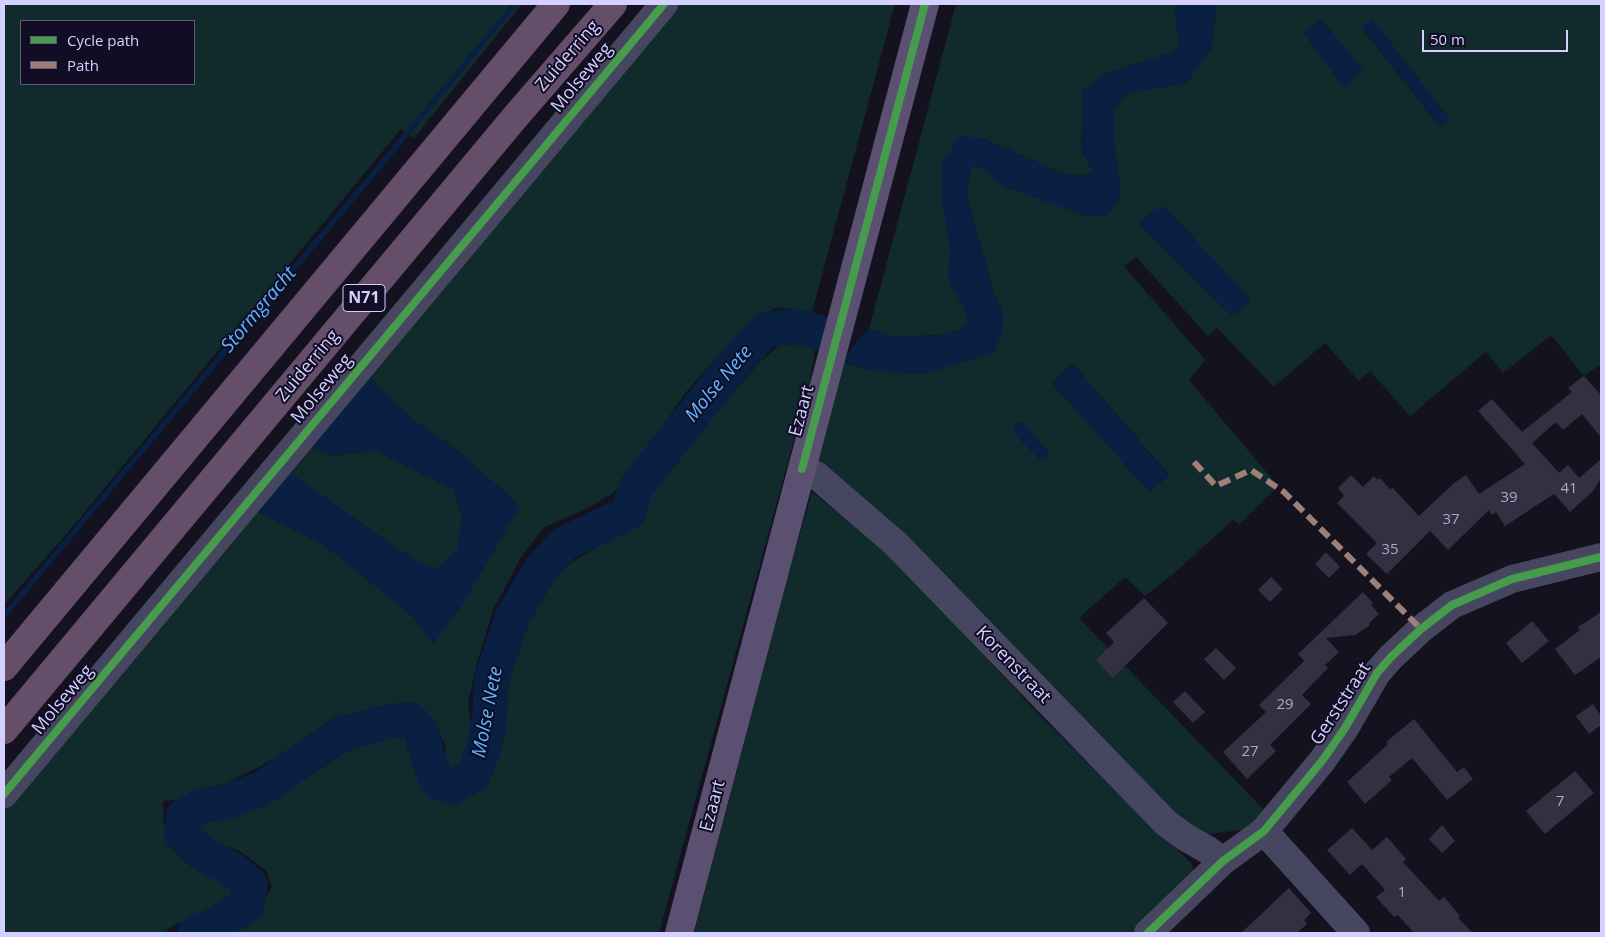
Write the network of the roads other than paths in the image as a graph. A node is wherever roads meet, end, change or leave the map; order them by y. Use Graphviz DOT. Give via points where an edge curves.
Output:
graph roads {
  1 [pos="556,4"];
  2 [pos="614,4"];
  3 [pos="664,4"];
  4 [pos="925,4"];
  5 [pos="802,469"];
  6 [pos="1601,557"];
  7 [pos="4,667"];
  8 [pos="4,730"];
  9 [pos="4,794"];
  10 [pos="1264,831"];
  11 [pos="1223,861"];
  12 [pos="679,933"];
  13 [pos="1148,933"];
  14 [pos="1356,933"];
  1 -- 7 [label="highway, N71"];
  2 -- 8 [label="highway, Zuiderring / N71" via="516,116"];
  3 -- 9 [label="street, Molseweg"];
  4 -- 5 [label="main road, Ezaart"];
  5 -- 11 [label="street, Korenstraat" via="816,475 896,544 1166,823"];
  5 -- 12 [label="main road, Ezaart"];
  6 -- 10 [label="street, Gerststraat" via="1512,579 1452,605 1421,629 1377,673 1322,761"];
  10 -- 11 [label="street, Gerststraat"];
  10 -- 14 [label="street"];
  11 -- 13 [label="street, Gerststraat"];
}
